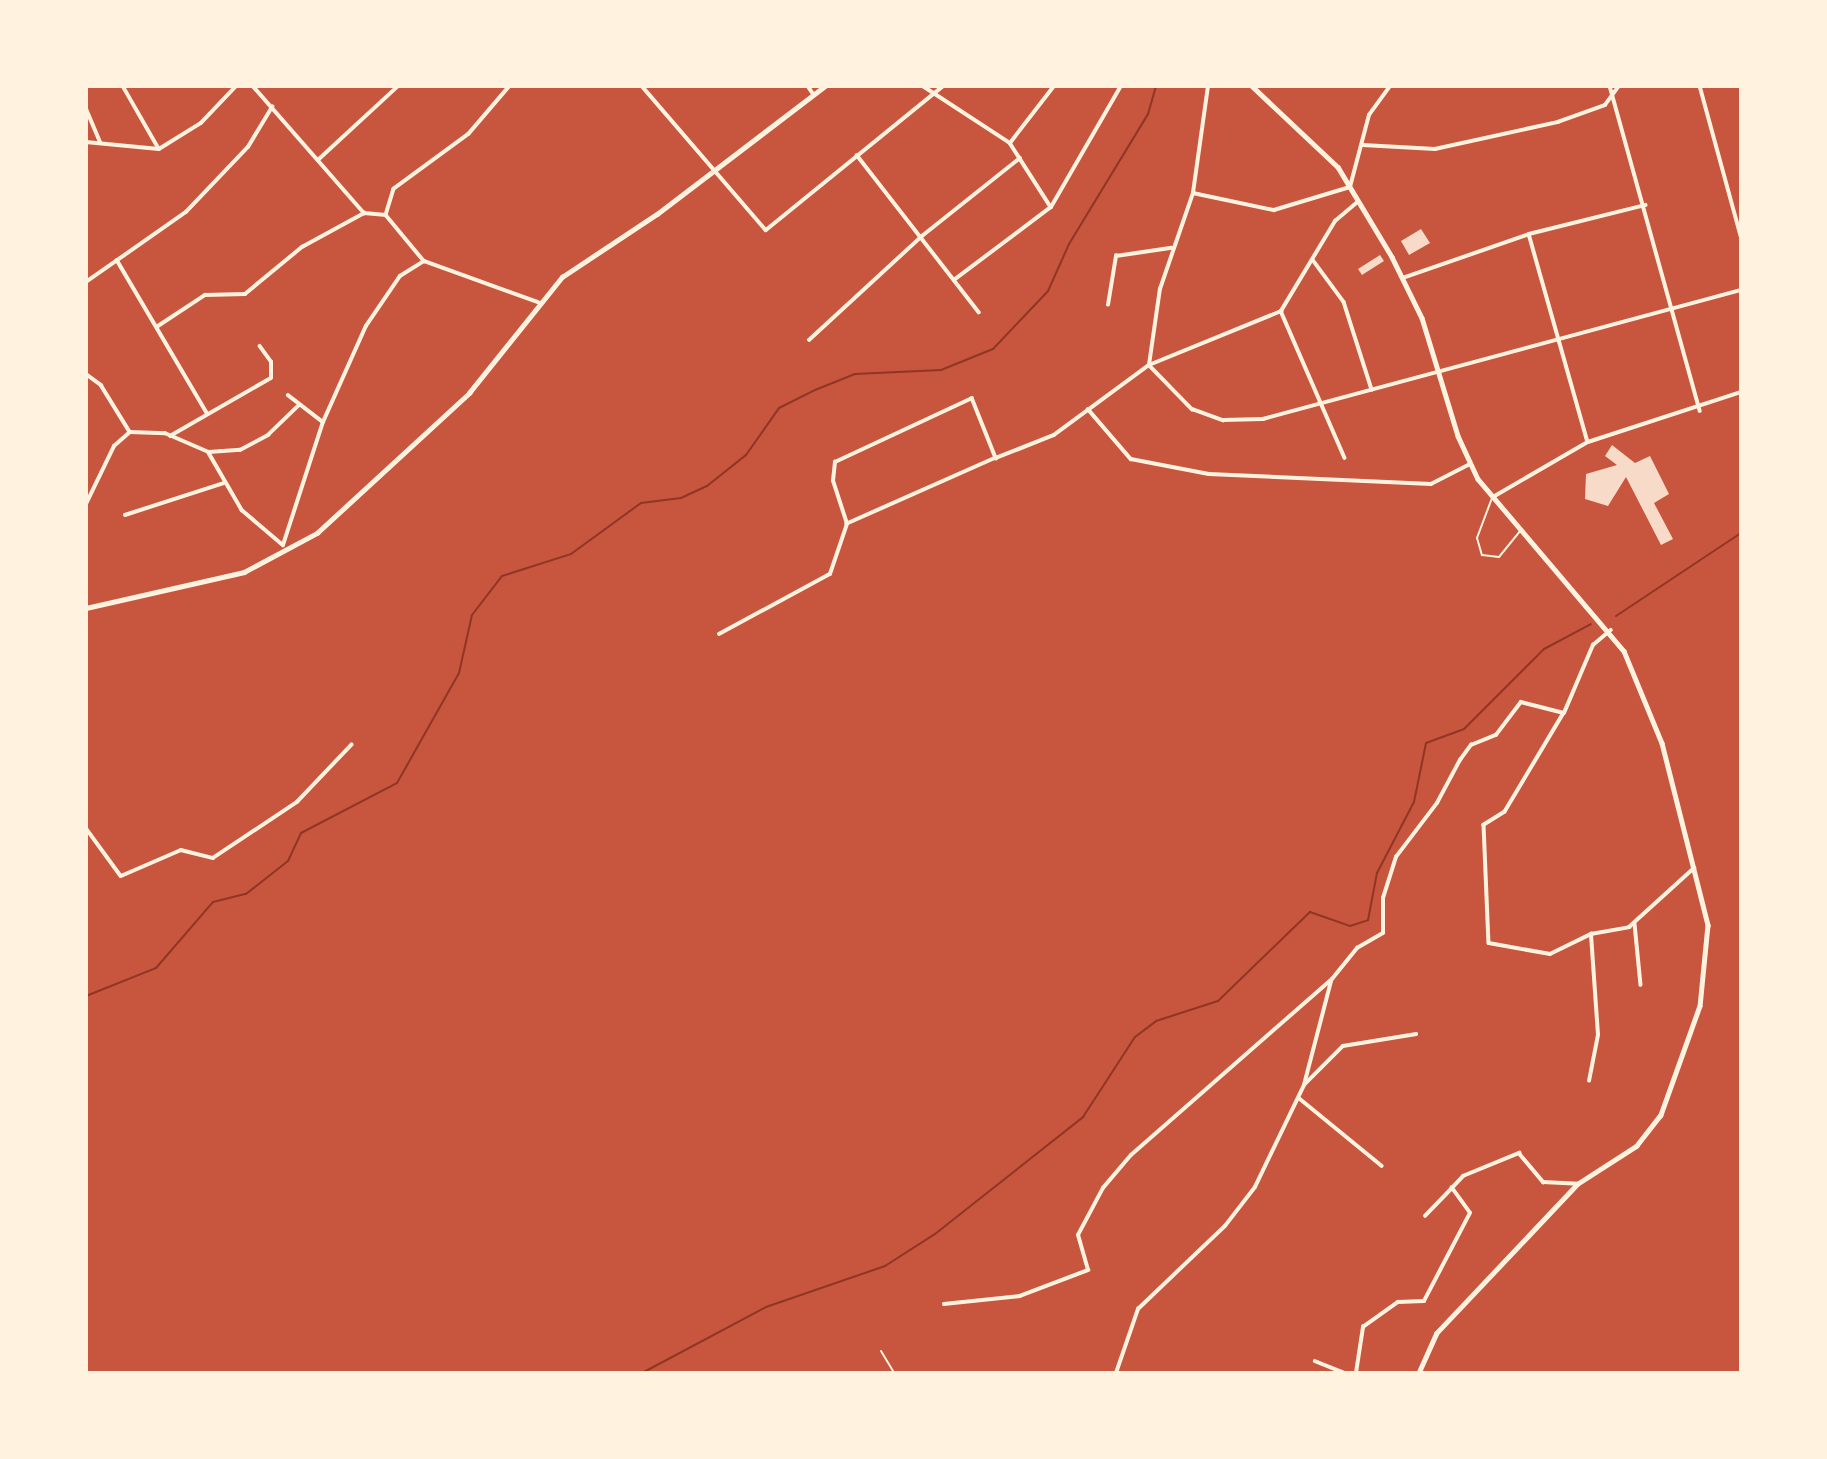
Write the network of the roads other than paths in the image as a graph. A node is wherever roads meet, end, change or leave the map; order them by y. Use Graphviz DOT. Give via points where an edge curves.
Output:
graph roads {
  1 [pos="123,86"];
  2 [pos="236,86"];
  3 [pos="253,86"];
  4 [pos="398,86"];
  5 [pos="510,86"];
  6 [pos="642,86"];
  7 [pos="808,86"];
  8 [pos="825,86"];
  9 [pos="923,86"];
  10 [pos="943,86"];
  11 [pos="1055,86"];
  12 [pos="1122,86"];
  13 [pos="1208,86"];
  14 [pos="1252,86"];
  15 [pos="1390,86"];
  16 [pos="1610,86"];
  17 [pos="1619,86"];
  18 [pos="1700,86"];
  19 [pos="1613,93"];
  20 [pos="814,94"];
  21 [pos="932,94"];
  22 [pos="272,107"];
  23 [pos="86,108"];
  24 [pos="86,142"];
  25 [pos="101,142"];
  26 [pos="1010,143"];
  27 [pos="1363,145"];
  28 [pos="159,149"];
  29 [pos="857,155"];
  30 [pos="1020,158"];
  31 [pos="319,159"];
  32 [pos="714,172"];
  33 [pos="1350,187"];
  34 [pos="1193,193"];
  35 [pos="1357,202"];
  36 [pos="1645,205"];
  37 [pos="1051,207"];
  38 [pos="364,213"];
  39 [pos="386,215"];
  40 [pos="1529,234"];
  41 [pos="922,236"];
  42 [pos="1741,236"];
  43 [pos="1171,248"];
  44 [pos="117,260"];
  45 [pos="1313,260"];
  46 [pos="424,261"];
  47 [pos="1403,278"];
  48 [pos="954,280"];
  49 [pos="86,282"];
  50 [pos="1741,290"];
  51 [pos="538,302"];
  52 [pos="1108,305"];
  53 [pos="1673,306"];
  54 [pos="1281,311"];
  55 [pos="979,312"];
  56 [pos="158,326"];
  57 [pos="1560,337"];
  58 [pos="808,340"];
  59 [pos="260,347"];
  60 [pos="1149,365"];
  61 [pos="1441,372"];
  62 [pos="86,374"];
  63 [pos="1372,390"];
  64 [pos="1741,392"];
  65 [pos="288,395"];
  66 [pos="1317,404"];
  67 [pos="298,406"];
  68 [pos="1088,409"];
  69 [pos="1700,411"];
  70 [pos="207,413"];
  71 [pos="323,422"];
  72 [pos="130,432"];
  73 [pos="170,436"];
  74 [pos="1588,442"];
  75 [pos="209,452"];
  76 [pos="996,458"];
  77 [pos="1345,458"];
  78 [pos="1470,464"];
  79 [pos="224,483"];
  80 [pos="1493,497"];
  81 [pos="86,504"];
  82 [pos="125,515"];
  83 [pos="847,524"];
  84 [pos="1522,529"];
  85 [pos="283,545"];
  86 [pos="286,554"];
  87 [pos="86,608"];
  88 [pos="1611,630"];
  89 [pos="719,634"];
  90 [pos="1563,713"];
  91 [pos="351,745"];
  92 [pos="86,828"];
  93 [pos="1695,867"];
  94 [pos="1634,924"];
  95 [pos="1591,934"];
  96 [pos="1332,979"];
  97 [pos="1641,985"];
  98 [pos="1416,1034"];
  99 [pos="1589,1081"];
  100 [pos="1304,1085"];
  101 [pos="1299,1098"];
  102 [pos="1382,1166"];
  103 [pos="1578,1184"];
  104 [pos="1452,1188"];
  105 [pos="1425,1216"];
  106 [pos="944,1304"];
  107 [pos="881,1351"];
  108 [pos="1315,1361"];
  109 [pos="894,1373"];
  110 [pos="1116,1373"];
  111 [pos="1345,1373"];
  112 [pos="1356,1373"];
  113 [pos="1419,1373"];
  1 -- 28 [label="street"];
  2 -- 28 [label="street" via="201,123"];
  3 -- 22 [label="street"];
  4 -- 31 [label="street"];
  5 -- 39 [label="street" via="469,134 394,190"];
  6 -- 32 [label="street"];
  7 -- 20 [label="street"];
  8 -- 20 [label="street"];
  9 -- 21 [label="street"];
  10 -- 21 [label="street"];
  11 -- 26 [label="street"];
  12 -- 37 [label="street"];
  13 -- 34 [label="street"];
  14 -- 33 [label="street" via="1338,167"];
  15 -- 27 [label="street" via="1369,115"];
  16 -- 19 [label="street"];
  17 -- 19 [label="street"];
  18 -- 42 [label="street"];
  19 -- 27 [label="street" via="1605,105 1558,122 1435,149"];
  19 -- 36 [label="street"];
  20 -- 32 [label="street"];
  21 -- 26 [label="street"];
  21 -- 29 [label="street"];
  22 -- 31 [label="street"];
  22 -- 44 [label="street" via="248,147 186,212"];
  23 -- 25 [label="street"];
  24 -- 25 [label="street"];
  25 -- 28 [label="street"];
  26 -- 30 [label="street"];
  27 -- 33 [label="street"];
  29 -- 32 [label="street" via="766,230"];
  29 -- 41 [label="street"];
  30 -- 37 [label="street"];
  30 -- 41 [label="street"];
  31 -- 38 [label="street"];
  32 -- 51 [label="street" via="603,247"];
  33 -- 34 [label="street" via="1274,209"];
  33 -- 35 [label="street"];
  34 -- 43 [label="street"];
  35 -- 45 [label="street" via="1335,221"];
  35 -- 47 [label="street"];
  36 -- 40 [label="street"];
  36 -- 53 [label="street"];
  37 -- 48 [label="street"];
  38 -- 39 [label="street"];
  38 -- 56 [label="street" via="310,242 245,295 205,295"];
  39 -- 46 [label="street"];
  40 -- 47 [label="street"];
  40 -- 57 [label="street"];
  41 -- 48 [label="street"];
  41 -- 58 [label="street"];
  43 -- 52 [label="street" via="1116,256"];
  43 -- 60 [label="street"];
  44 -- 49 [label="street"];
  44 -- 56 [label="street"];
  45 -- 54 [label="street"];
  45 -- 63 [label="street" via="1344,302"];
  46 -- 51 [label="street"];
  46 -- 71 [label="street" via="400,276 379,302"];
  47 -- 61 [label="street"];
  48 -- 55 [label="street"];
  50 -- 53 [label="street"];
  51 -- 86 [label="street" via="469,393"];
  53 -- 57 [label="street"];
  53 -- 69 [label="street"];
  54 -- 60 [label="street"];
  54 -- 66 [label="street"];
  56 -- 70 [label="street"];
  57 -- 61 [label="street"];
  57 -- 74 [label="street"];
  59 -- 70 [label="street" via="271,362 271,378"];
  60 -- 66 [label="street" via="1180,401 1223,420 1263,419"];
  60 -- 68 [label="street"];
  61 -- 63 [label="street"];
  61 -- 78 [label="street"];
  62 -- 72 [label="street" via="101,385"];
  63 -- 66 [label="street"];
  64 -- 69 [label="street"];
  65 -- 67 [label="street"];
  66 -- 77 [label="street"];
  67 -- 71 [label="street"];
  67 -- 75 [label="street" via="250,447"];
  68 -- 76 [label="street" via="1054,435"];
  68 -- 78 [label="street" via="1131,459 1209,474 1431,484"];
  69 -- 74 [label="street"];
  70 -- 73 [label="street"];
  71 -- 85 [label="street"];
  72 -- 73 [label="street"];
  72 -- 81 [label="street" via="114,446"];
  73 -- 75 [label="street"];
  74 -- 80 [label="street"];
  75 -- 79 [label="street"];
  76 -- 83 [label="street"];
  76 -- 83 [label="street" via="972,398 835,462 833,481"];
  78 -- 80 [label="street"];
  79 -- 82 [label="street"];
  79 -- 85 [label="street" via="242,510"];
  80 -- 84 [label="street"];
  80 -- 84 [label="lane" via="1477,538 1482,555 1499,556"];
  83 -- 89 [label="street" via="830,574"];
  84 -- 88 [label="street"];
  85 -- 86 [label="street"];
  86 -- 87 [label="street" via="221,579"];
  88 -- 90 [label="street" via="1593,645"];
  88 -- 93 [label="street" via="1662,743"];
  90 -- 95 [label="street" via="1505,812 1484,825 1488,937 1494,946 1550,954"];
  90 -- 96 [label="street" via="1521,702 1488,743 1471,745 1396,857 1383,898 1383,933 1357,948"];
  91 -- 92 [label="street" via="297,802 219,856 181,850 117,874"];
  93 -- 94 [label="street"];
  93 -- 103 [label="street" via="1708,925 1707,966 1673,1086 1637,1146"];
  94 -- 95 [label="street"];
  94 -- 97 [label="street"];
  95 -- 99 [label="street" via="1598,1035"];
  96 -- 100 [label="street"];
  96 -- 106 [label="street" via="1131,1155 1103,1188 1078,1235 1088,1270 1020,1296"];
  98 -- 100 [label="street" via="1343,1046"];
  100 -- 101 [label="street"];
  101 -- 102 [label="street"];
  101 -- 110 [label="street" via="1236,1215 1138,1309"];
  103 -- 104 [label="street" via="1543,1182 1529,1158 1508,1152 1476,1167"];
  103 -- 113 [label="street" via="1437,1333"];
  104 -- 105 [label="street"];
  104 -- 112 [label="street" via="1470,1207 1454,1245 1421,1304 1398,1302 1363,1326"];
  107 -- 109 [label="lane"];
  108 -- 111 [label="street"];
}
